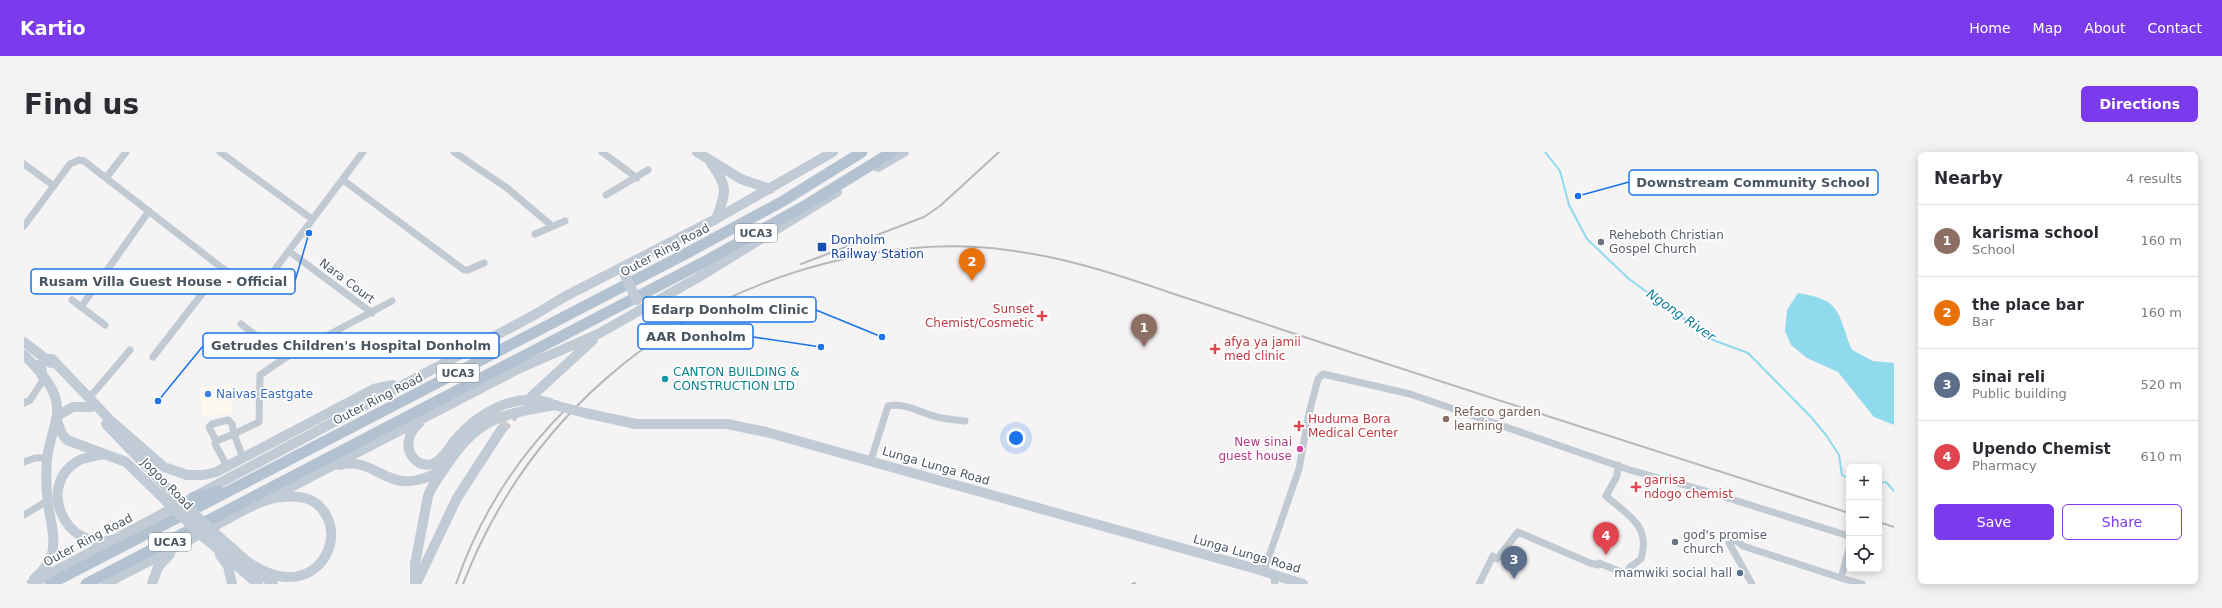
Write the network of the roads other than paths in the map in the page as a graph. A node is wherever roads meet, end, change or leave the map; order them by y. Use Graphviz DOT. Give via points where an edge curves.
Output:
graph roads {
  1 [pos="126,152"];
  2 [pos="220,152"];
  3 [pos="363,152"];
  4 [pos="454,152"];
  5 [pos="602,152"];
  6 [pos="697,152"];
  7 [pos="833,152"];
  8 [pos="862,152"];
  9 [pos="892,152"];
  10 [pos="904,152"];
  11 [pos="710,161"];
  12 [pos="24,164"];
  13 [pos="648,170"];
  14 [pos="106,178"];
  15 [pos="636,178"];
  16 [pos="343,180"];
  17 [pos="54,186"];
  18 [pos="770,189"];
  19 [pos="606,194"];
  20 [pos="149,211"];
  21 [pos="312,219"];
  22 [pos="716,219"];
  23 [pos="565,221"];
  24 [pos="24,226"];
  25 [pos="552,226"];
  26 [pos="535,234"];
  27 [pos="290,252"];
  28 [pos="484,263"];
  29 [pos="222,268"];
  30 [pos="623,273"];
  31 [pos="72,300"];
  32 [pos="392,301"];
  33 [pos="639,304"];
  34 [pos="81,307"];
  35 [pos="372,313"];
  36 [pos="240,324"];
  37 [pos="105,325"];
  38 [pos="598,334"];
  39 [pos="24,342"];
  40 [pos="130,350"];
  41 [pos="24,355"];
  42 [pos="153,357"];
  43 [pos="285,358"];
  44 [pos="46,359"];
  45 [pos="43,378"];
  46 [pos="410,380"];
  47 [pos="90,396"];
  48 [pos="532,396"];
  49 [pos="24,403"];
  50 [pos="557,405"];
  51 [pos="91,408"];
  52 [pos="56,416"];
  53 [pos="423,419"];
  54 [pos="965,422"];
  55 [pos="501,430"];
  56 [pos="234,434"];
  57 [pos="216,441"];
  58 [pos="104,454"];
  59 [pos="47,458"];
  60 [pos="243,458"];
  61 [pos="871,460"];
  62 [pos="24,462"];
  63 [pos="1618,465"];
  64 [pos="227,466"];
  65 [pos="324,469"];
  66 [pos="444,469"];
  67 [pos="248,481"];
  68 [pos="194,497"];
  69 [pos="47,501"];
  70 [pos="262,502"];
  71 [pos="24,515"];
  72 [pos="1846,535"];
  73 [pos="118,538"];
  74 [pos="208,541"];
  75 [pos="179,546"];
  76 [pos="1846,560"];
  77 [pos="250,564"];
  78 [pos="1271,577"];
  79 [pos="1841,578"];
  80 [pos="29,584"];
  81 [pos="50,584"];
  82 [pos="86,584"];
  83 [pos="105,584"];
  84 [pos="152,584"];
  85 [pos="232,584"];
  86 [pos="258,584"];
  87 [pos="273,584"];
  88 [pos="415,584"];
  89 [pos="1303,584"];
  90 [pos="1479,584"];
  91 [pos="1752,584"];
  92 [pos="1862,584"];
  1 -- 14 [label="street"];
  2 -- 21 [label="street"];
  3 -- 16 [label="street"];
  4 -- 25 [label="street" via="507,188"];
  5 -- 15 [label="street"];
  6 -- 11 [label="main road"];
  7 -- 18 [label="main road, UCA3"];
  8 -- 67 [label="main road, Outer Ring Road / UCA3" via="783,201 696,248"];
  9 -- 82 [label="main road, UCA3" via="806,205 695,267"];
  10 -- 33 [label="main road, UCA3" via="699,277"];
  11 -- 18 [label="main road" via="741,179"];
  11 -- 22 [label="main road" via="722,178 726,190"];
  12 -- 17 [label="street"];
  13 -- 15 [label="street"];
  14 -- 17 [label="street" via="84,161 76,160"];
  14 -- 20 [label="street"];
  15 -- 19 [label="street"];
  16 -- 21 [label="street"];
  16 -- 28 [label="street" via="464,270"];
  17 -- 24 [label="street"];
  18 -- 22 [label="main road, Outer Ring Road / UCA3"];
  20 -- 29 [label="street"];
  20 -- 34 [label="street"];
  21 -- 27 [label="street"];
  22 -- 30 [label="main road, Outer Ring Road / UCA3" via="670,242"];
  23 -- 25 [label="street"];
  25 -- 26 [label="street"];
  27 -- 29 [label="street" via="264,284 258,287 251,286"];
  27 -- 35 [label="street, Nara Court"];
  29 -- 42 [label="street"];
  30 -- 33 [label="main road, bridge"];
  30 -- 46 [label="main road, Outer Ring Road / UCA3" via="564,297"];
  31 -- 34 [label="street"];
  32 -- 35 [label="street"];
  33 -- 38 [label="main road, UCA3"];
  34 -- 37 [label="street"];
  35 -- 43 [label="street"];
  36 -- 43 [label="street"];
  38 -- 48 [label="main road"];
  38 -- 53 [label="main road, UCA3" via="518,369"];
  39 -- 44 [label="main road, Jogoo Road"];
  40 -- 47 [label="street"];
  41 -- 45 [label="main road, Jogoo Road"];
  43 -- 56 [label="street" via="260,375 259,422"];
  44 -- 45 [label="main road" via="40,366"];
  44 -- 47 [label="main road" via="54,360"];
  44 -- 51 [label="main road, Jogoo Road"];
  45 -- 49 [label="street" via="30,400"];
  45 -- 52 [label="main road, Jogoo Road" via="55,395"];
  46 -- 60 [label="main road" via="374,389"];
  46 -- 68 [label="main road, Outer Ring Road / UCA3"];
  47 -- 64 [label="main road" via="110,420 153,459 170,470 186,475 204,475"];
  50 -- 53 [label="main road, Lunga Lunga Road" via="529,401 500,406 473,421 439,460 430,464 415,460 408,445 410,435"];
  50 -- 61 [label="main road, Lunga Lunga Road, bridge" via="636,424 727,424"];
  50 -- 66 [label="main road, Lunga Lunga Road" via="525,410 491,420 468,437"];
  51 -- 52 [label="main road" via="73,407"];
  51 -- 77 [label="main road, Jogoo Road, bridge" via="175,496"];
  52 -- 58 [label="main road, Jogoo Road" via="62,434 67,440"];
  52 -- 59 [label="main road"];
  53 -- 65 [label="main road, UCA3"];
  54 -- 61 [label="street" via="936,417 908,407 888,406"];
  55 -- 88 [label="main road" via="457,498"];
  56 -- 57 [label="street"];
  56 -- 57 [label="street" via="232,424 228,420 212,424 209,427"];
  56 -- 60 [label="street"];
  57 -- 64 [label="street" via="215,444"];
  58 -- 73 [label="main road" via="79,460 66,471 58,488 58,503 65,522 81,537 97,541"];
  58 -- 74 [label="main road, Jogoo Road, bridge" via="120,458 130,464"];
  59 -- 62 [label="street" via="35,458"];
  59 -- 69 [label="main road"];
  60 -- 64 [label="main road"];
  61 -- 78 [label="main road, Lunga Lunga Road"];
  63 -- 72 [label="street"];
  63 -- 78 [label="street" via="1410,394 1323,374 1318,378 1308,413 1299,469"];
  63 -- 90 [label="street" via="1617,476 1606,496 1637,524 1645,542 1641,559 1630,567 1626,574 1598,563 1590,563 1518,532 1497,559 1493,556"];
  65 -- 66 [label="main road" via="356,464 405,482 423,480"];
  65 -- 70 [label="main road, UCA3"];
  66 -- 88 [label="main road, Lunga Lunga Road" via="428,496 415,564"];
  67 -- 68 [label="main road" via="207,496"];
  67 -- 81 [label="main road, Outer Ring Road / UCA3"];
  68 -- 73 [label="main road, Outer Ring Road / UCA3"];
  69 -- 71 [label="street"];
  69 -- 80 [label="main road" via="52,554 42,572"];
  70 -- 75 [label="main road"];
  70 -- 77 [label="main road" via="297,497 316,503 328,520 332,536 330,548 316,567 292,577 269,574"];
  73 -- 80 [label="main road, Outer Ring Road / UCA3"];
  74 -- 85 [label="main road" via="228,566"];
  74 -- 86 [label="main road, Jogoo Road"];
  75 -- 83 [label="main road"];
  75 -- 84 [label="main road" via="158,567"];
  76 -- 79 [label="street"];
  77 -- 87 [label="main road, Jogoo Road"];
  78 -- 89 [label="main road, Lunga Lunga Road"];
  79 -- 91 [label="street" via="1743,546 1735,540 1728,543"];
  79 -- 92 [label="street"];
}
